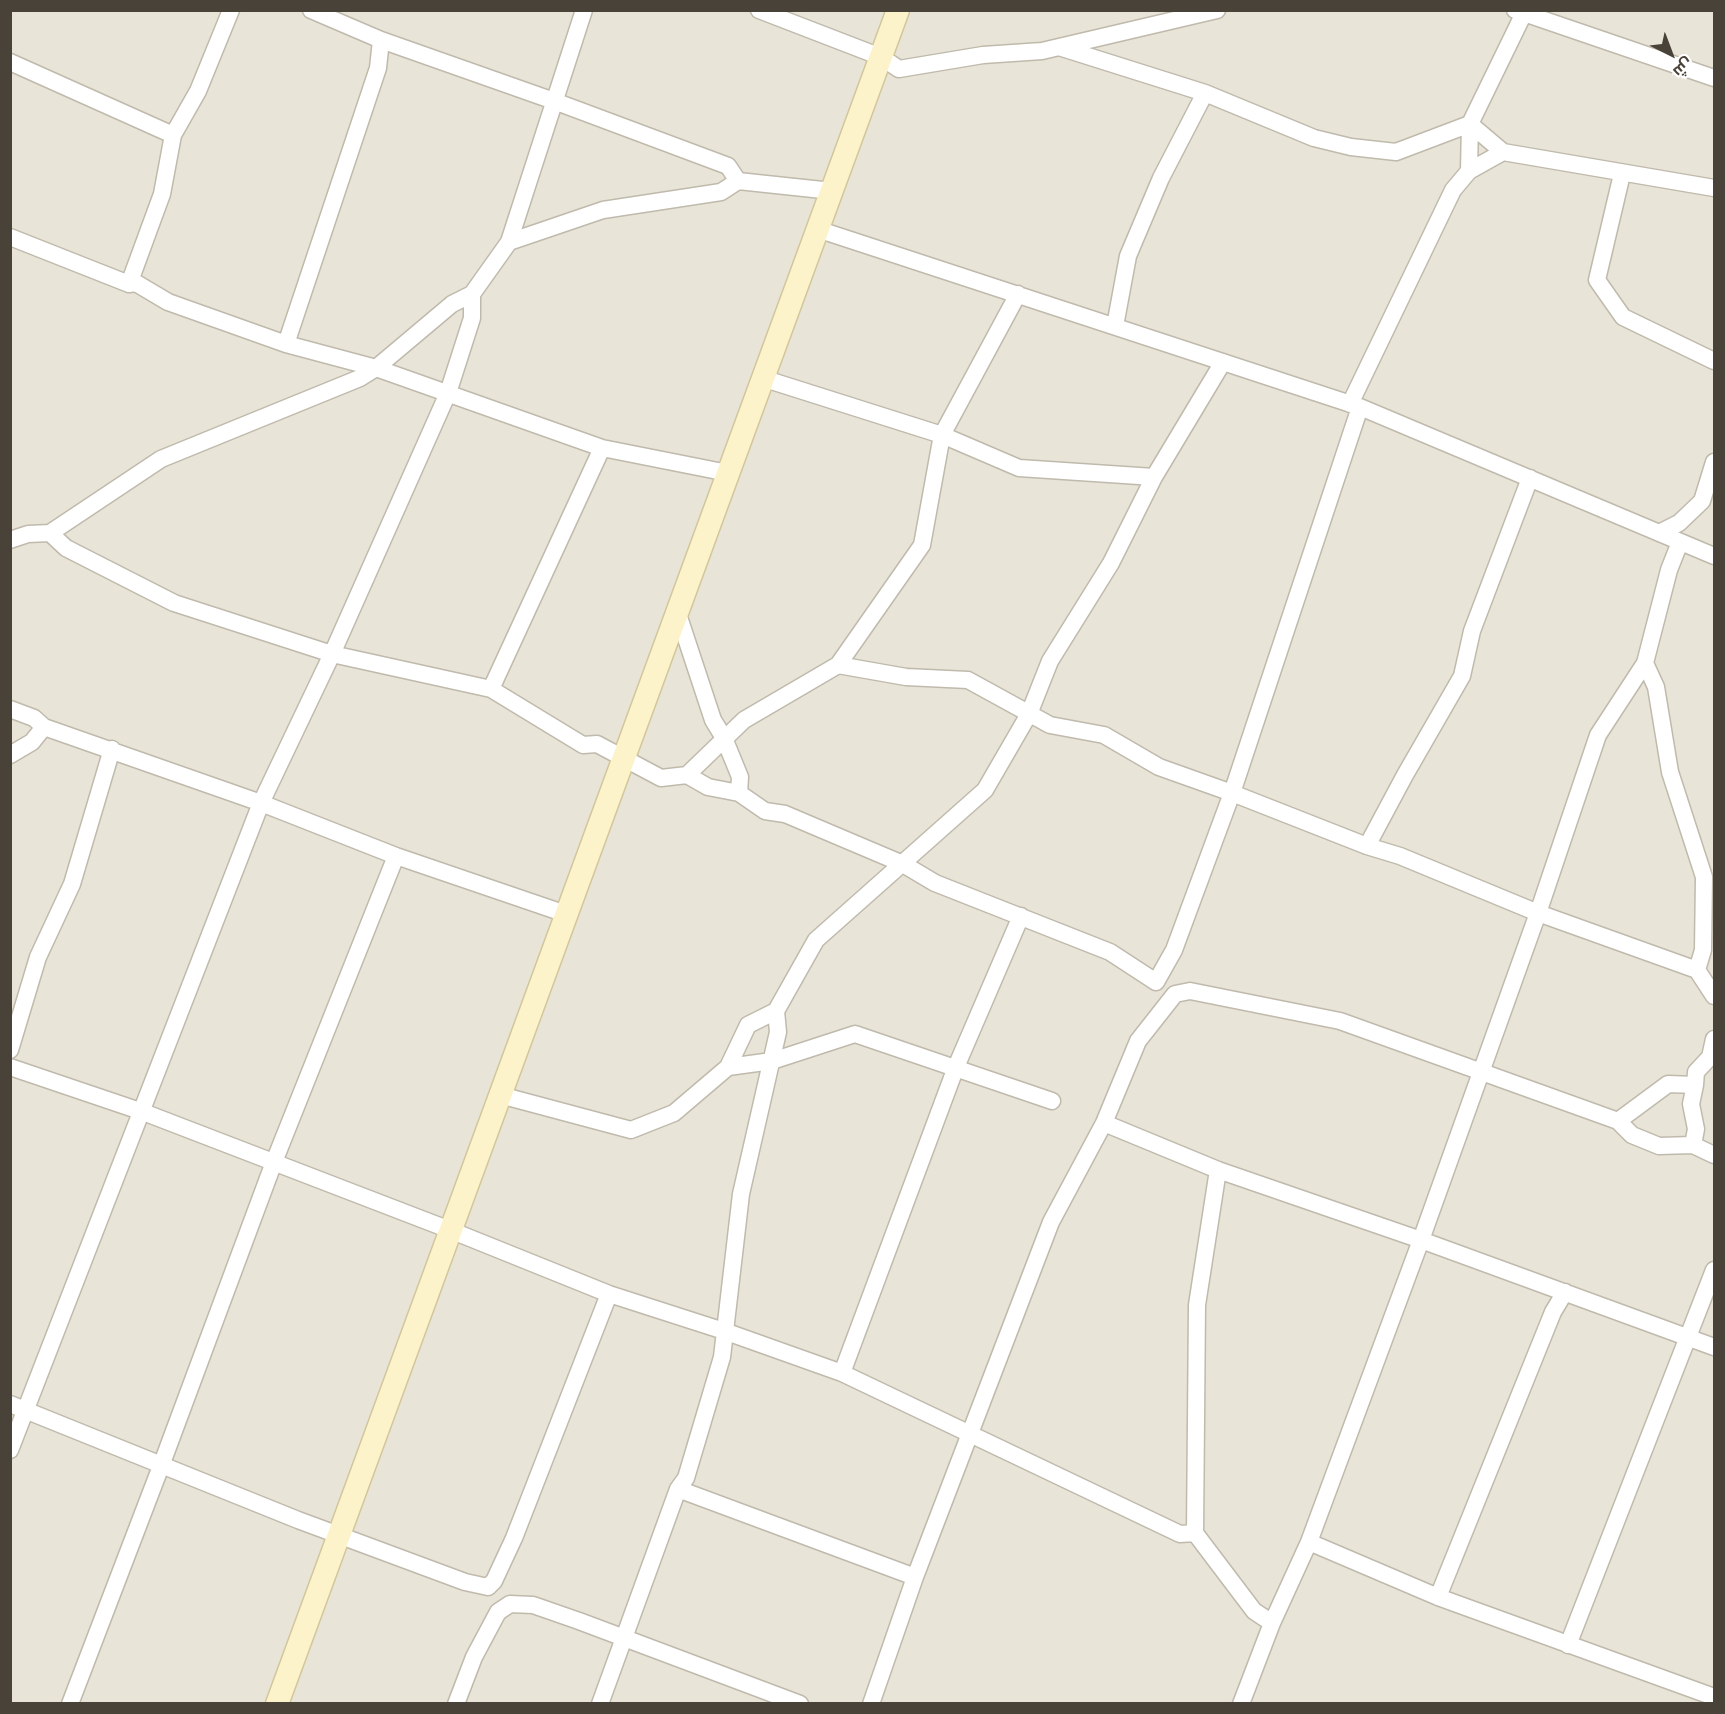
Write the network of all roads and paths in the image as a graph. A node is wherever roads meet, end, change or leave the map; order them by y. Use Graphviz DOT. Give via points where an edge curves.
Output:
graph roads {
  1 [pos="231,10"];
  2 [pos="311,10"];
  3 [pos="584,10"];
  4 [pos="759,10"];
  5 [pos="898,10"];
  6 [pos="1216,10"];
  7 [pos="1520,11"];
  8 [pos="381,40"];
  9 [pos="1058,47"];
  10 [pos="881,57"];
  11 [pos="10,62"];
  12 [pos="1714,78"];
  13 [pos="1205,93"];
  14 [pos="554,100"];
  15 [pos="1470,124"];
  16 [pos="173,135"];
  17 [pos="1503,153"];
  18 [pos="1469,171"];
  19 [pos="1622,174"];
  20 [pos="738,181"];
  21 [pos="1714,188"];
  22 [pos="832,191"];
  23 [pos="818,229"];
  24 [pos="10,237"];
  25 [pos="509,242"];
  26 [pos="129,284"];
  27 [pos="472,294"];
  28 [pos="1018,294"];
  29 [pos="1115,326"];
  30 [pos="286,344"];
  31 [pos="1714,361"];
  32 [pos="1223,362"];
  33 [pos="376,368"];
  34 [pos="762,378"];
  35 [pos="448,393"];
  36 [pos="1355,405"];
  37 [pos="942,435"];
  38 [pos="602,448"];
  39 [pos="1714,462"];
  40 [pos="728,473"];
  41 [pos="1154,477"];
  42 [pos="1530,478"];
  43 [pos="50,533"];
  44 [pos="1659,533"];
  45 [pos="10,540"];
  46 [pos="1680,542"];
  47 [pos="1714,556"];
  48 [pos="677,611"];
  49 [pos="332,654"];
  50 [pos="1645,663"];
  51 [pos="838,665"];
  52 [pos="491,689"];
  53 [pos="10,709"];
  54 [pos="1029,714"];
  55 [pos="44,727"];
  56 [pos="724,738"];
  57 [pos="112,749"];
  58 [pos="10,755"];
  59 [pos="623,758"];
  60 [pos="687,776"];
  61 [pos="740,793"];
  62 [pos="1232,793"];
  63 [pos="261,803"];
  64 [pos="1367,846"];
  65 [pos="396,856"];
  66 [pos="903,864"];
  67 [pos="1538,913"];
  68 [pos="566,914"];
  69 [pos="1021,916"];
  70 [pos="1697,970"];
  71 [pos="1714,996"];
  72 [pos="776,1011"];
  73 [pos="1714,1039"];
  74 [pos="10,1050"];
  75 [pos="1712,1060"];
  76 [pos="772,1061"];
  77 [pos="10,1067"];
  78 [pos="728,1067"];
  79 [pos="956,1067"];
  80 [pos="1482,1071"];
  81 [pos="1695,1085"];
  82 [pos="500,1095"];
  83 [pos="1052,1101"];
  84 [pos="142,1112"];
  85 [pos="1618,1121"];
  86 [pos="1104,1123"];
  87 [pos="1693,1145"];
  88 [pos="1714,1155"];
  89 [pos="274,1162"];
  90 [pos="1218,1170"];
  91 [pos="450,1230"];
  92 [pos="1421,1240"];
  93 [pos="1714,1270"];
  94 [pos="1565,1292"];
  95 [pos="609,1294"];
  96 [pos="724,1331"];
  97 [pos="1687,1337"];
  98 [pos="1714,1347"];
  99 [pos="842,1373"];
  100 [pos="18,1407"];
  101 [pos="970,1434"];
  102 [pos="10,1450"];
  103 [pos="161,1466"];
  104 [pos="678,1489"];
  105 [pos="1195,1533"];
  106 [pos="339,1534"];
  107 [pos="1309,1542"];
  108 [pos="915,1577"];
  109 [pos="1438,1597"];
  110 [pos="1272,1623"];
  111 [pos="625,1638"];
  112 [pos="1568,1645"];
  113 [pos="1714,1697"];
  114 [pos="70,1704"];
  115 [pos="277,1704"];
  116 [pos="456,1704"];
  117 [pos="600,1704"];
  118 [pos="800,1704"];
  119 [pos="871,1704"];
  120 [pos="1241,1704"];
  1 -- 16 [label="street" via="198,91"];
  2 -- 8 [label="street"];
  3 -- 14 [label="street"];
  4 -- 10 [label="street"];
  5 -- 10 [label="main road"];
  6 -- 9 [label="street"];
  7 -- 12 [label="street"];
  7 -- 15 [label="street"];
  8 -- 14 [label="street"];
  8 -- 30 [label="street" via="378,68"];
  9 -- 10 [label="street" via="899,69"];
  9 -- 13 [label="street"];
  10 -- 22 [label="main road"];
  11 -- 16 [label="street"];
  13 -- 15 [label="street" via="1314,138 1351,147 1396,152"];
  13 -- 29 [label="street" via="1161,178 1128,256"];
  14 -- 20 [label="street" via="728,166"];
  14 -- 25 [label="street"];
  15 -- 17 [label="street"];
  15 -- 18 [label="street"];
  16 -- 26 [label="street" via="162,194"];
  17 -- 18 [label="street"];
  17 -- 19 [label="street"];
  18 -- 36 [label="street" via="1453,190"];
  19 -- 21 [label="street"];
  19 -- 31 [label="street" via="1597,280 1623,317"];
  20 -- 22 [label="street"];
  20 -- 25 [label="street" via="721,192 603,210"];
  22 -- 23 [label="main road"];
  23 -- 28 [label="street"];
  23 -- 34 [label="main road"];
  24 -- 26 [label="street"];
  25 -- 27 [label="street"];
  26 -- 30 [label="street" via="136,283 168,302"];
  27 -- 33 [label="street" via="452,304"];
  27 -- 35 [label="street" via="472,318"];
  28 -- 29 [label="street"];
  28 -- 37 [label="street"];
  29 -- 32 [label="street"];
  30 -- 33 [label="street"];
  32 -- 36 [label="street"];
  32 -- 41 [label="street"];
  33 -- 35 [label="street"];
  33 -- 43 [label="street" via="161,459"];
  34 -- 37 [label="street"];
  34 -- 40 [label="main road"];
  35 -- 38 [label="street"];
  35 -- 49 [label="street"];
  36 -- 42 [label="street"];
  36 -- 62 [label="street"];
  37 -- 41 [label="street" via="1019,468"];
  37 -- 51 [label="street" via="922,545"];
  38 -- 40 [label="street"];
  38 -- 52 [label="street"];
  39 -- 44 [label="street" via="1702,501 1679,523"];
  40 -- 48 [label="main road"];
  41 -- 54 [label="street" via="1111,563 1050,661"];
  42 -- 44 [label="street"];
  42 -- 64 [label="street" via="1472,631 1462,676"];
  43 -- 45 [label="street"];
  43 -- 49 [label="street" via="66,548 174,603"];
  44 -- 46 [label="street"];
  46 -- 47 [label="street"];
  46 -- 50 [label="street"];
  48 -- 56 [label="street" via="713,720"];
  48 -- 59 [label="main road"];
  49 -- 52 [label="street"];
  49 -- 63 [label="street"];
  50 -- 67 [label="street" via="1598,735"];
  50 -- 70 [label="street" via="1656,687 1670,772 1704,878 1703,950"];
  51 -- 54 [label="street" via="906,678 968,680"];
  51 -- 56 [label="street" via="744,720"];
  52 -- 59 [label="street" via="583,745 597,744"];
  53 -- 55 [label="street" via="34,718"];
  54 -- 62 [label="street" via="1050,725 1104,735 1159,767"];
  54 -- 66 [label="street" via="985,790"];
  55 -- 57 [label="street"];
  55 -- 58 [label="street" via="32,742"];
  56 -- 60 [label="street"];
  56 -- 61 [label="street" via="740,777"];
  57 -- 63 [label="street"];
  57 -- 74 [label="street" via="72,884 38,957"];
  59 -- 60 [label="street" via="661,778"];
  59 -- 68 [label="main road"];
  60 -- 61 [label="street" via="708,787"];
  61 -- 66 [label="street" via="765,811 785,814"];
  62 -- 64 [label="street"];
  62 -- 69 [label="street" via="1174,950 1156,982 1110,952"];
  63 -- 65 [label="street"];
  63 -- 84 [label="street"];
  64 -- 67 [label="street"];
  65 -- 68 [label="street"];
  65 -- 89 [label="street"];
  66 -- 69 [label="street" via="935,883"];
  66 -- 72 [label="street" via="816,940"];
  67 -- 70 [label="street"];
  67 -- 80 [label="street"];
  68 -- 82 [label="main road"];
  69 -- 79 [label="street"];
  70 -- 71 [label="street"];
  72 -- 76 [label="street" via="778,1032"];
  72 -- 78 [label="street" via="748,1025"];
  73 -- 75 [label="street"];
  75 -- 81 [label="street" via="1696,1072"];
  76 -- 78 [label="street"];
  76 -- 79 [label="street" via="855,1034"];
  76 -- 96 [label="street" via="741,1194"];
  77 -- 84 [label="street"];
  78 -- 82 [label="street" via="674,1113 632,1130"];
  79 -- 83 [label="street"];
  79 -- 99 [label="street"];
  80 -- 85 [label="street"];
  80 -- 86 [label="street" via="1340,1021 1190,991 1175,994 1138,1041"];
  80 -- 92 [label="street"];
  81 -- 85 [label="street" via="1668,1084"];
  81 -- 87 [label="street" via="1691,1104 1696,1129"];
  82 -- 91 [label="main road"];
  84 -- 89 [label="street"];
  84 -- 100 [label="street"];
  85 -- 87 [label="street" via="1632,1135 1659,1146"];
  86 -- 90 [label="street"];
  86 -- 101 [label="street" via="1051,1222"];
  87 -- 88 [label="street"];
  89 -- 91 [label="street"];
  89 -- 103 [label="street"];
  90 -- 92 [label="street"];
  90 -- 105 [label="street" via="1197,1305"];
  91 -- 95 [label="street"];
  91 -- 106 [label="main road"];
  92 -- 94 [label="street"];
  92 -- 107 [label="street"];
  93 -- 97 [label="street"];
  94 -- 97 [label="street"];
  94 -- 109 [label="street" via="1552,1312"];
  95 -- 96 [label="street"];
  95 -- 106 [label="street" via="514,1538 488,1587"];
  96 -- 99 [label="street"];
  96 -- 104 [label="street" via="722,1357 686,1478"];
  97 -- 98 [label="street"];
  97 -- 112 [label="street"];
  99 -- 101 [label="street"];
  100 -- 102 [label="street"];
  100 -- 103 [label="street"];
  101 -- 105 [label="street" via="1180,1534"];
  101 -- 108 [label="street"];
  103 -- 106 [label="street"];
  103 -- 114 [label="street"];
  104 -- 108 [label="street"];
  104 -- 111 [label="street"];
  105 -- 110 [label="street" via="1254,1611"];
  106 -- 115 [label="main road"];
  107 -- 109 [label="street"];
  107 -- 110 [label="street"];
  108 -- 119 [label="street"];
  109 -- 112 [label="street"];
  110 -- 120 [label="street"];
  111 -- 116 [label="street" via="533,1605 510,1604 498,1612 474,1657"];
  111 -- 117 [label="street"];
  111 -- 118 [label="street"];
  112 -- 113 [label="street"];
}
